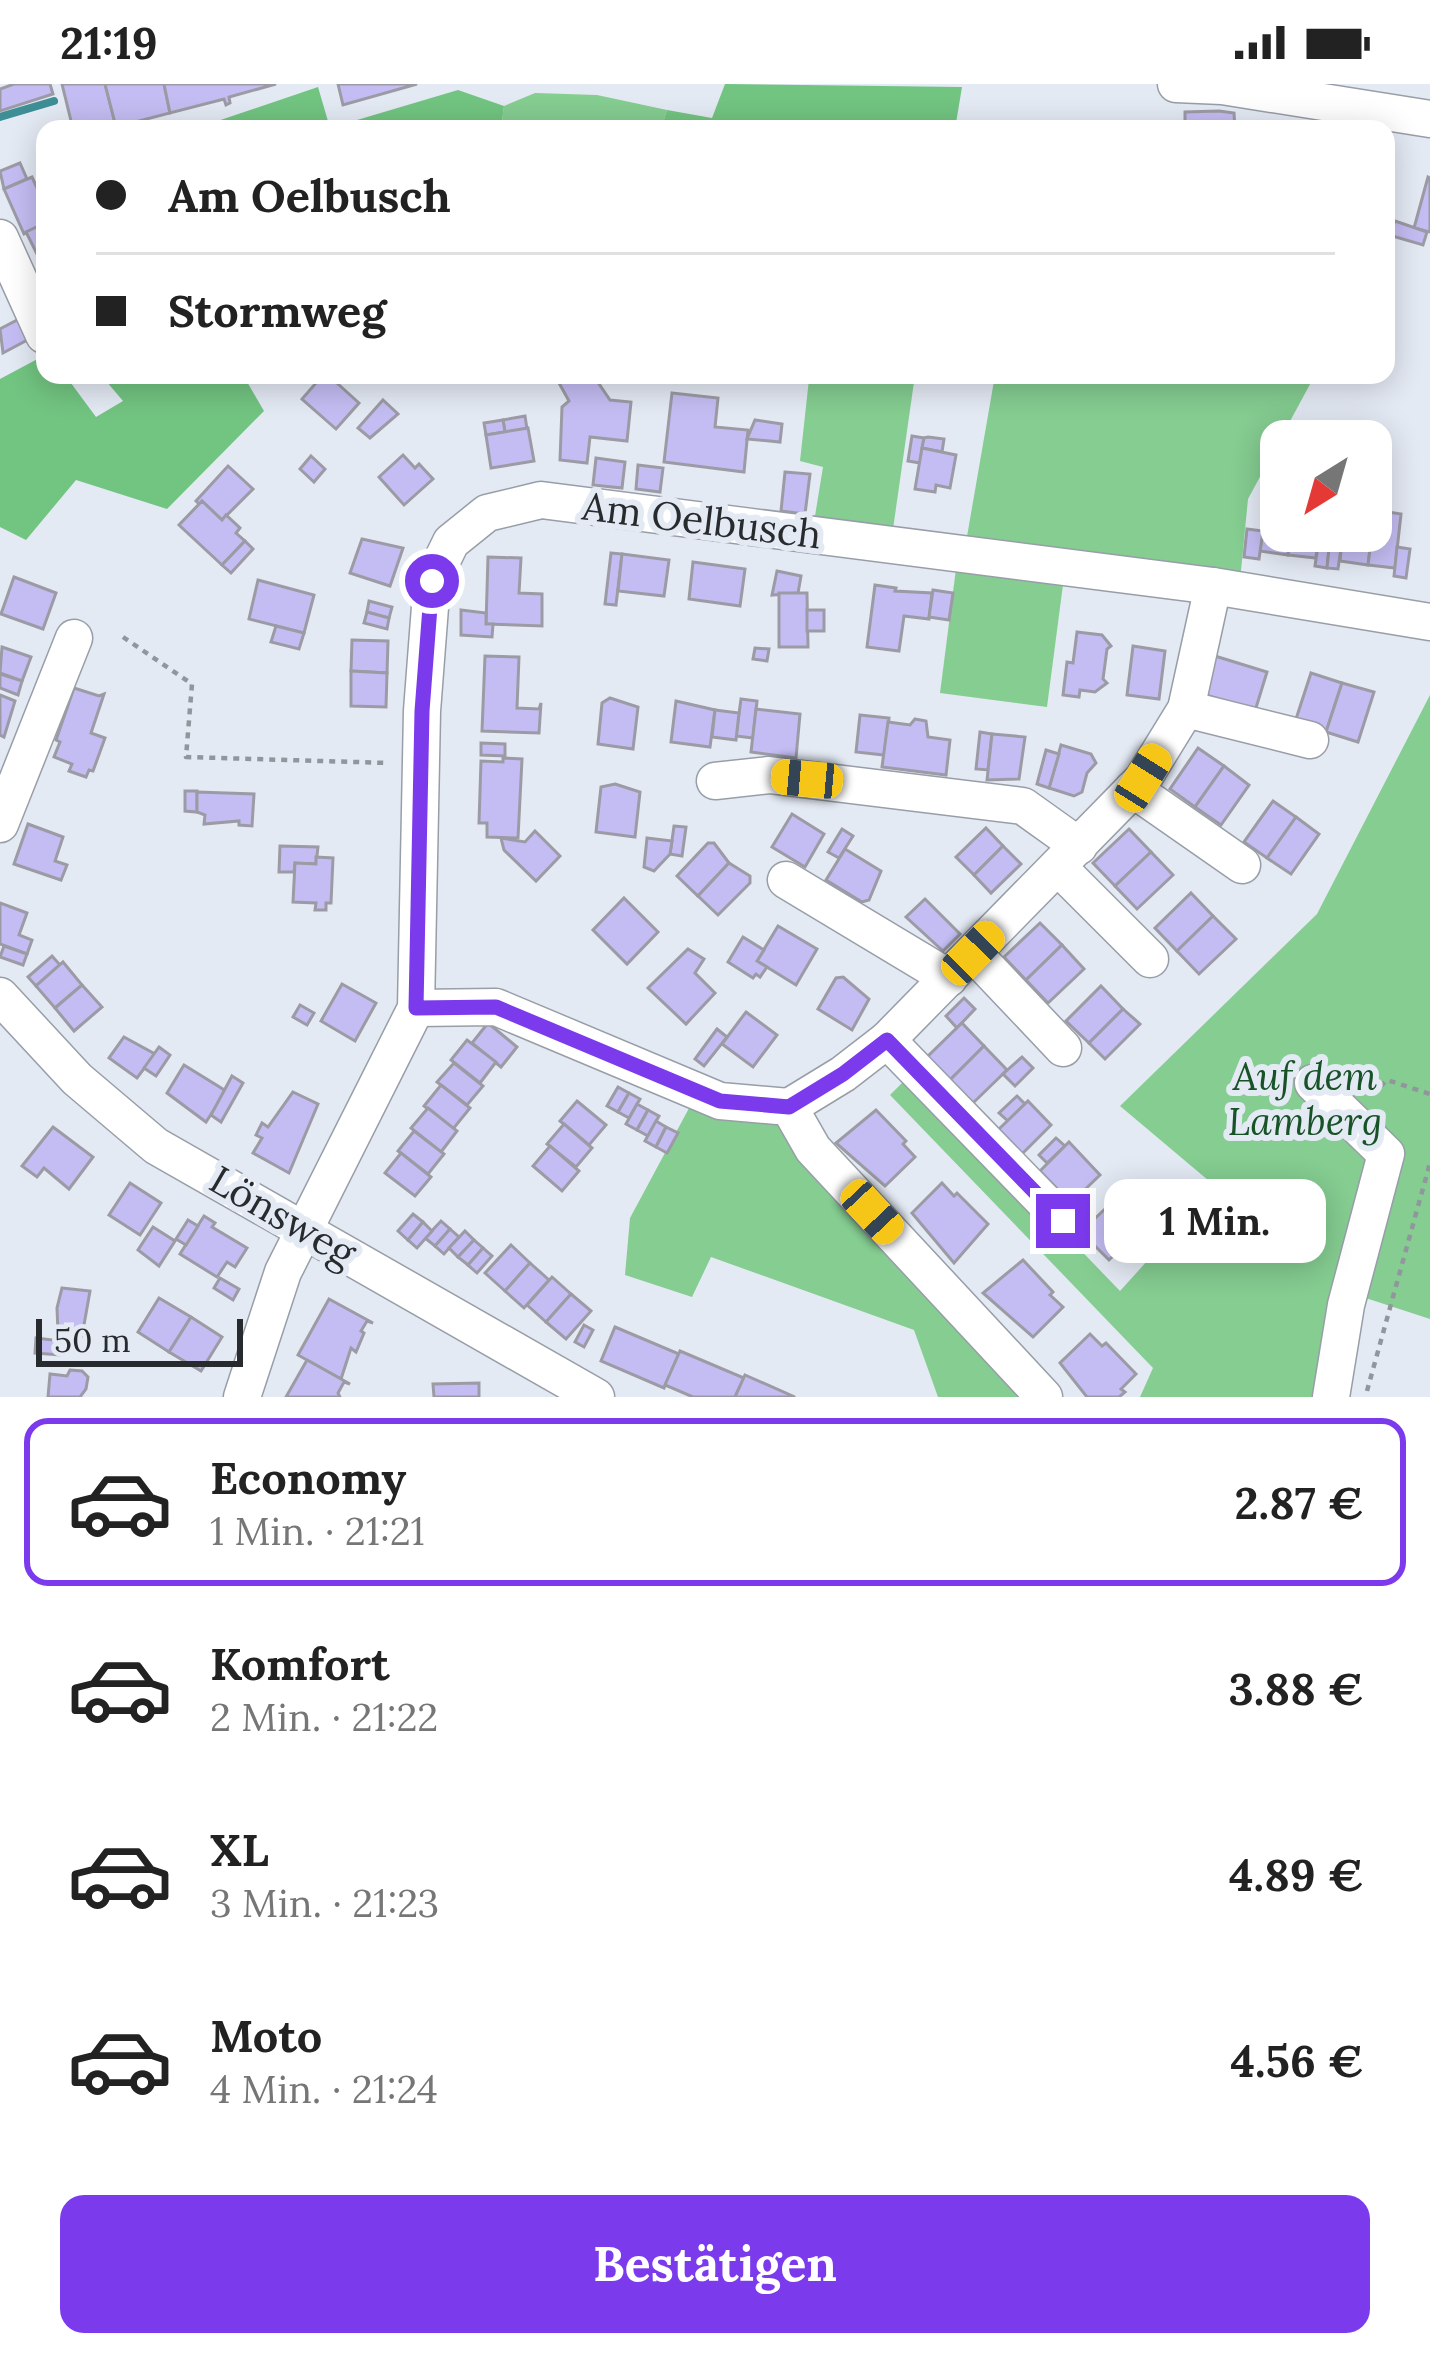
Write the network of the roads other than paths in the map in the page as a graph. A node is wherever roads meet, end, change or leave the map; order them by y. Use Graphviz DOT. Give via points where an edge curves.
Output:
graph roads {
  1 [pos="1176,84"];
  2 [pos="1430,119"];
  3 [pos="0,238"];
  4 [pos="36,317"];
  5 [pos="1213,586"];
  6 [pos="1430,622"];
  7 [pos="74,638"];
  8 [pos="1186,709"];
  9 [pos="1310,740"];
  10 [pos="715,781"];
  11 [pos="1132,789"];
  12 [pos="0,824"];
  13 [pos="1068,857"];
  14 [pos="1242,865"];
  15 [pos="786,880"];
  16 [pos="1150,959"];
  17 [pos="961,965"];
  18 [pos="0,996"];
  19 [pos="416,1008"];
  20 [pos="887,1040"];
  21 [pos="1064,1048"];
  22 [pos="1313,1083"];
  23 [pos="789,1107"];
  24 [pos="1063,1221"];
  25 [pos="305,1228"];
  26 [pos="242,1397"];
  27 [pos="596,1397"];
  28 [pos="1044,1397"];
  29 [pos="1331,1397"];
  1 -- 2 [label="street"];
  3 -- 4 [label="street"];
  5 -- 6 [label="street, Am Oelbusch"];
  5 -- 8 [label="street"];
  5 -- 19 [label="street, Am Oelbusch" via="542,500 487,513 451,542 432,581"];
  7 -- 12 [label="street"];
  8 -- 9 [label="street"];
  8 -- 11 [label="street"];
  10 -- 13 [label="street" via="769,775 1023,806"];
  11 -- 13 [label="street"];
  11 -- 14 [label="street"];
  13 -- 16 [label="street"];
  13 -- 17 [label="street"];
  15 -- 17 [label="street"];
  17 -- 20 [label="street"];
  17 -- 21 [label="street"];
  18 -- 25 [label="street, Lönsweg" via="77,1079 157,1145"];
  19 -- 23 [label="street" via="496,1007 720,1101"];
  19 -- 25 [label="street, Am Oelbusch"];
  20 -- 23 [label="street"];
  20 -- 24 [label="street"];
  22 -- 29 [label="street" via="1386,1154"];
  23 -- 28 [label="street" via="813,1149"];
  25 -- 26 [label="street, Am Oelbusch"];
  25 -- 27 [label="street, Lönsweg"];
}
